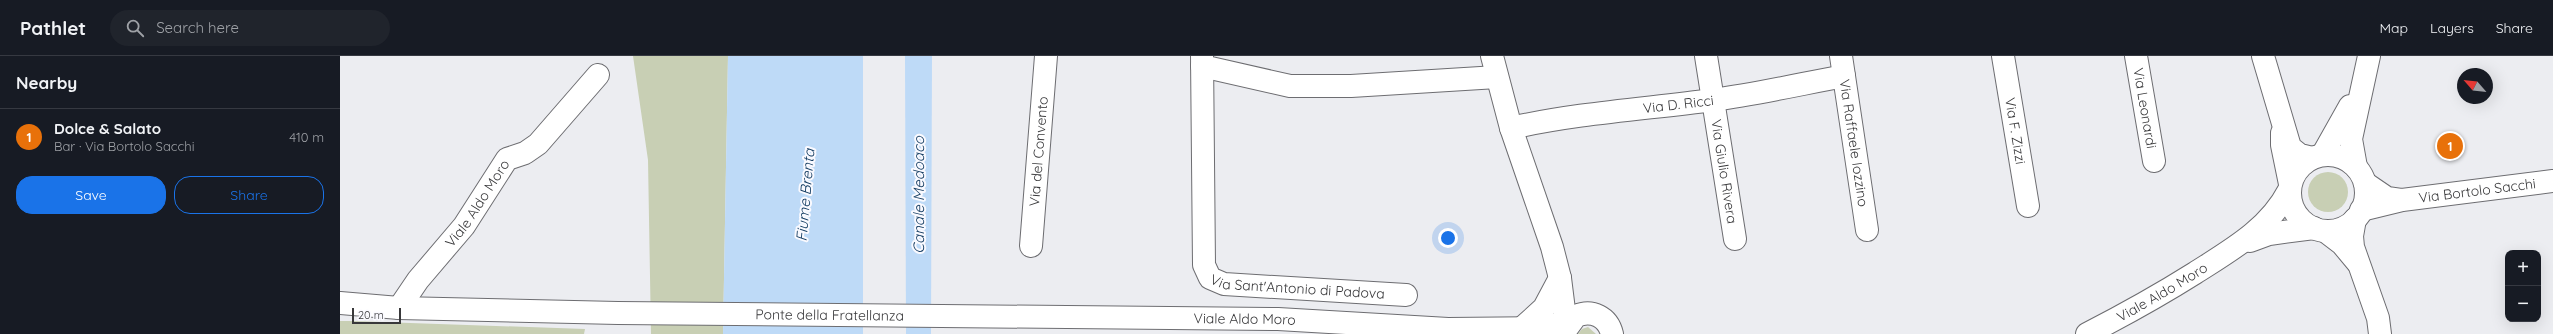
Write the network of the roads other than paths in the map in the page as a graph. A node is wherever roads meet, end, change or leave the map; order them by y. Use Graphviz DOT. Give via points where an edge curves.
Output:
graph roads {
  1 [pos="1046,56"];
  2 [pos="1706,56"];
  3 [pos="2003,56"];
  4 [pos="2136,56"];
  5 [pos="2263,56"];
  6 [pos="2369,56"];
  7 [pos="1202,61"];
  8 [pos="1495,66"];
  9 [pos="1842,66"];
  10 [pos="598,75"];
  11 [pos="2360,87"];
  12 [pos="1713,100"];
  13 [pos="1511,128"];
  14 [pos="2283,128"];
  15 [pos="2317,156"];
  16 [pos="2154,161"];
  17 [pos="2361,175"];
  18 [pos="2553,181"];
  19 [pos="2290,187"];
  20 [pos="2402,200"];
  21 [pos="2028,206"];
  22 [pos="2358,215"];
  23 [pos="1867,230"];
  24 [pos="2319,230"];
  25 [pos="1735,240"];
  26 [pos="1031,246"];
  27 [pos="2236,247"];
  28 [pos="2358,263"];
  29 [pos="1560,278"];
  30 [pos="1406,295"];
  31 [pos="340,303"];
  32 [pos="399,308"];
  33 [pos="1042,317"];
  34 [pos="1575,322"];
  35 [pos="1522,328"];
  36 [pos="1457,332"];
  37 [pos="1614,332"];
  38 [pos="2087,334"];
  39 [pos="2380,334"];
  1 -- 26 [label="street, Via del Convento"];
  2 -- 12 [label="street, Via Giulio Rivera"];
  3 -- 21 [label="street, Via F. Zizzi"];
  4 -- 16 [label="street, Via Leonardi"];
  5 -- 14 [label="street"];
  6 -- 11 [label="street, Viale Aldo Moro"];
  7 -- 8 [label="street, Via Sant'Antonio di Padova" via="1290,86 1351,86"];
  7 -- 30 [label="street, Via Sant'Antonio di Padova" via="1204,266 1210,278 1224,284"];
  8 -- 13 [label="street"];
  9 -- 12 [label="street, Via D. Ricci"];
  9 -- 23 [label="street, Via Raffaele Iozzino"];
  10 -- 32 [label="street, Viale Aldo Moro" via="538,144 525,153 507,159 464,226 418,280"];
  11 -- 15 [label="street, Viale Aldo Moro"];
  11 -- 17 [label="street, Viale Aldo Moro" via="2350,139"];
  12 -- 13 [label="street, Via D. Ricci" via="1643,107"];
  12 -- 25 [label="street, Via Giulio Rivera"];
  13 -- 29 [label="street" via="1552,247"];
  14 -- 15 [label="street" via="2290,147 2300,155"];
  14 -- 19 [label="street" via="2282,145"];
  15 -- 17 [label="street" via="2335,155 2347,159"];
  15 -- 19 [label="street, Viale Aldo Moro" via="2302,164"];
  17 -- 20 [label="street, Via Bortolo Sacchi" via="2387,198"];
  17 -- 22 [label="street, Viale Aldo Moro" via="2365,202"];
  18 -- 20 [label="street, Via Bortolo Sacchi"];
  19 -- 24 [label="street" via="2293,209 2305,224"];
  19 -- 27 [label="street, Viale Aldo Moro" via="2283,202 2259,230"];
  20 -- 22 [label="street, Via Bortolo Sacchi"];
  22 -- 24 [label="street, Viale Aldo Moro" via="2341,228"];
  22 -- 28 [label="street" via="2352,236"];
  24 -- 27 [label="street, Viale Aldo Moro" via="2269,234"];
  24 -- 28 [label="street" via="2342,244"];
  27 -- 38 [label="street, Viale Aldo Moro" via="2140,308"];
  28 -- 39 [label="street" via="2378,318"];
  29 -- 34 [label="street" via="1564,310"];
  29 -- 35 [label="street" via="1544,308"];
  31 -- 32 [label="street"];
  32 -- 33 [label="street, Ponte della Fratellanza"];
  33 -- 36 [label="street, Viale Aldo Moro" via="1278,319"];
  34 -- 35 [label="street, Viale Aldo Moro" via="1542,328"];
  34 -- 37 [label="street" via="1605,320"];
  35 -- 36 [label="street, Viale Aldo Moro"];
}
